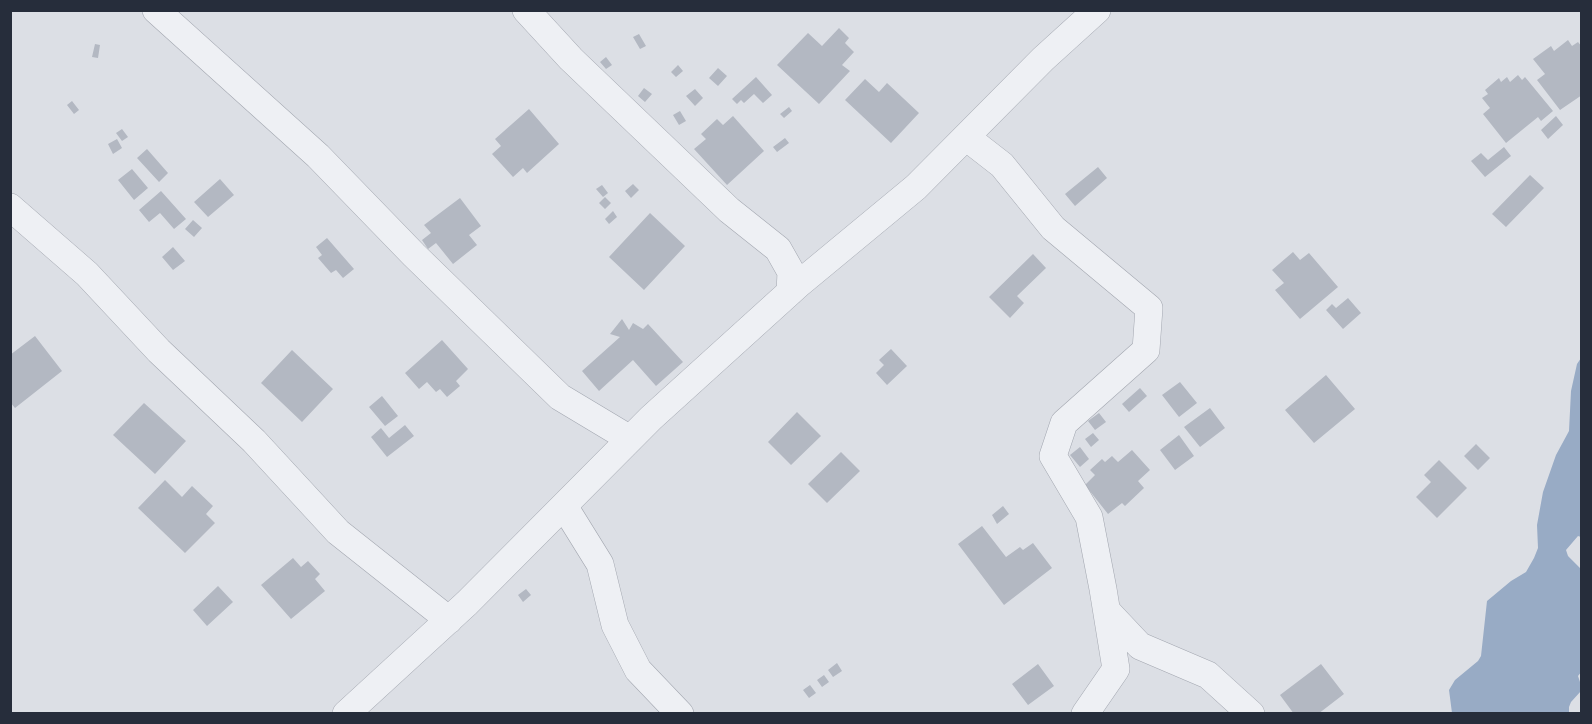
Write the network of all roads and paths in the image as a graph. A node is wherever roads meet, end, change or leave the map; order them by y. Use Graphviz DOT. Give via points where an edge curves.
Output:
graph roads {
  1 [pos="156,10"];
  2 [pos="526,10"];
  3 [pos="1097,10"];
  4 [pos="966,137"];
  5 [pos="10,207"];
  6 [pos="790,292"];
  7 [pos="630,439"];
  8 [pos="564,506"];
  9 [pos="1107,611"];
  10 [pos="448,620"];
  11 [pos="346,714"];
  12 [pos="680,714"];
  13 [pos="1085,714"];
  14 [pos="1251,714"];
  1 -- 7 [label="street" via="318,156 560,397"];
  2 -- 6 [label="street" via="571,59 729,210 778,249 791,272"];
  3 -- 4 [label="street"];
  4 -- 6 [label="street" via="916,187"];
  4 -- 9 [label="street" via="1002,165 1053,228 1149,308 1146,350 1064,423 1053,456 1089,518"];
  5 -- 10 [label="street" via="87,274 159,351 254,441 338,532"];
  6 -- 7 [label="street"];
  7 -- 8 [label="street"];
  8 -- 10 [label="street"];
  8 -- 12 [label="street" via="600,564 615,625 638,670"];
  9 -- 13 [label="street" via="1116,669"];
  9 -- 14 [label="street" via="1140,646 1208,675"];
  10 -- 11 [label="street"];
}
